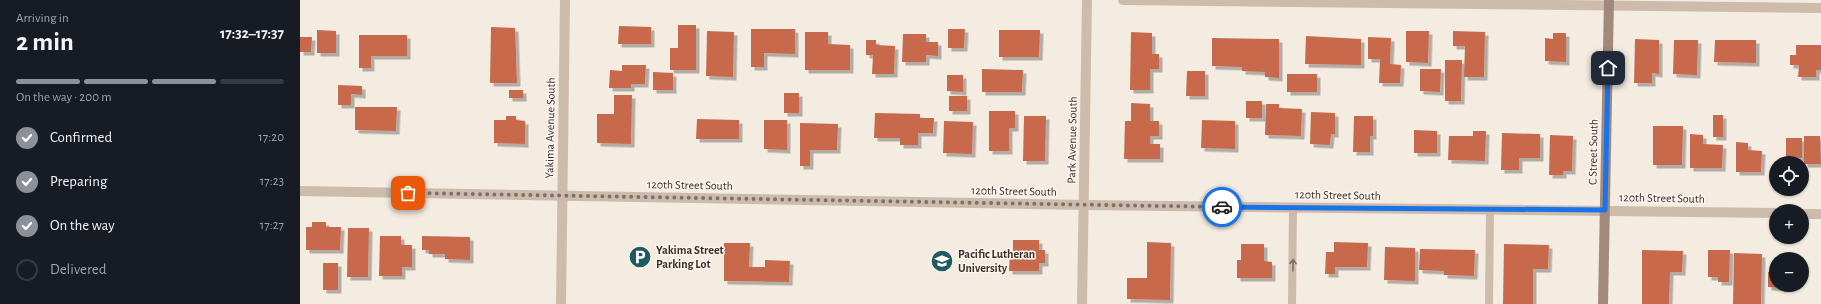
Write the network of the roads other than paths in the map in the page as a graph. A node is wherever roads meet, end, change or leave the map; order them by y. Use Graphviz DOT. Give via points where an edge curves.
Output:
graph roads {
  1 [pos="565,0"];
  2 [pos="1087,0"];
  3 [pos="1123,0"];
  4 [pos="1609,2"];
  5 [pos="1821,8"];
  6 [pos="300,191"];
  7 [pos="562,195"];
  8 [pos="1084,205"];
  9 [pos="1293,207"];
  10 [pos="1490,209"];
  11 [pos="1605,210"];
  12 [pos="1769,213"];
  13 [pos="1809,214"];
  14 [pos="1821,214"];
  15 [pos="561,304"];
  16 [pos="1082,304"];
  17 [pos="1292,304"];
  18 [pos="1489,304"];
  19 [pos="1603,304"];
  1 -- 7 [label="street, Yakima Avenue South"];
  2 -- 8 [label="street, Park Avenue South"];
  3 -- 4 [label="street"];
  4 -- 5 [label="street"];
  4 -- 11 [label="main road, C Street South"];
  6 -- 7 [label="street, 120th Street South"];
  7 -- 8 [label="street, 120th Street South"];
  7 -- 15 [label="street, Yakima Avenue South"];
  8 -- 9 [label="street, 120th Street South"];
  8 -- 16 [label="street, Park Avenue South"];
  9 -- 10 [label="street, 120th Street South"];
  17 -- 9 [label="lane, one-way"];
  10 -- 11 [label="street, 120th Street South"];
  10 -- 18 [label="lane"];
  11 -- 12 [label="street, 120th Street South"];
  11 -- 19 [label="main road, C Street South"];
  13 -- 14 [label="street"];
}
